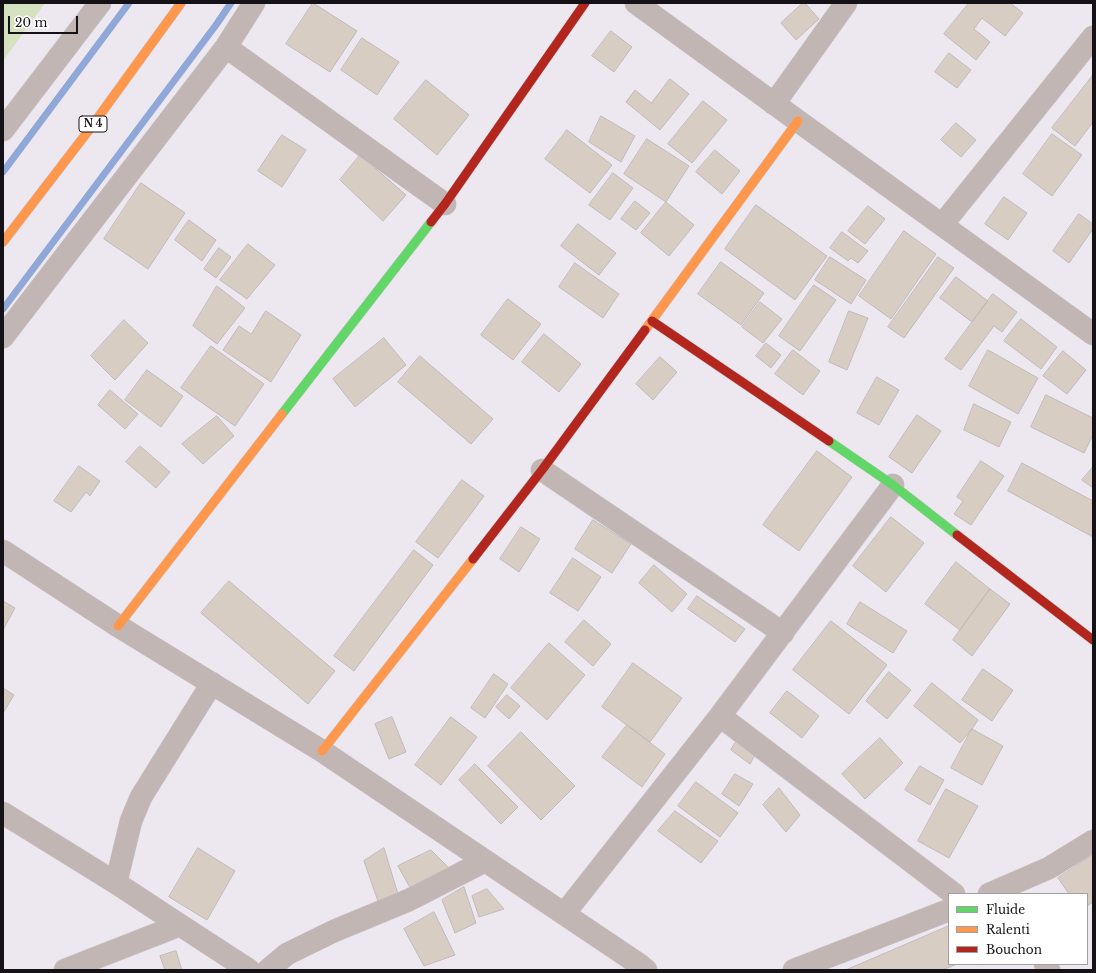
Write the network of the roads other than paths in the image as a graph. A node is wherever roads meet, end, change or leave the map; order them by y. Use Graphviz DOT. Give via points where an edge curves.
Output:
graph roads {
  1 [pos="100,3"];
  2 [pos="181,3"];
  3 [pos="254,3"];
  4 [pos="585,3"];
  5 [pos="636,3"];
  6 [pos="846,3"];
  7 [pos="1093,37"];
  8 [pos="226,47"];
  9 [pos="774,104"];
  10 [pos="798,121"];
  11 [pos="3,130"];
  12 [pos="445,204"];
  13 [pos="942,225"];
  14 [pos="3,242"];
  15 [pos="652,321"];
  16 [pos="1093,334"];
  17 [pos="3,337"];
  18 [pos="542,470"];
  19 [pos="893,485"];
  20 [pos="3,551"];
  21 [pos="118,626"];
  22 [pos="783,633"];
  23 [pos="1093,640"];
  24 [pos="212,683"];
  25 [pos="720,716"];
  26 [pos="322,751"];
  27 [pos="3,812"];
  28 [pos="1093,841"];
  29 [pos="485,861"];
  30 [pos="116,882"];
  31 [pos="953,893"];
  32 [pos="997,893"];
  33 [pos="948,910"];
  34 [pos="564,914"];
  35 [pos="180,925"];
  36 [pos="90,966"];
  37 [pos="65,970"];
  38 [pos="249,970"];
  39 [pos="268,970"];
  40 [pos="646,970"];
  41 [pos="794,970"];
  1 -- 11 [label="street"];
  2 -- 14 [label="main road, N 4"];
  3 -- 8 [label="street"];
  4 -- 12 [label="main road"];
  5 -- 9 [label="street"];
  6 -- 9 [label="street"];
  7 -- 13 [label="street"];
  8 -- 12 [label="street"];
  8 -- 17 [label="street"];
  9 -- 10 [label="street"];
  10 -- 13 [label="street"];
  10 -- 15 [label="main road"];
  12 -- 21 [label="main road"];
  13 -- 16 [label="street"];
  15 -- 18 [label="main road"];
  15 -- 19 [label="main road"];
  18 -- 22 [label="street"];
  18 -- 26 [label="main road"];
  19 -- 22 [label="street"];
  19 -- 23 [label="main road"];
  20 -- 21 [label="street"];
  21 -- 24 [label="street"];
  22 -- 25 [label="street"];
  24 -- 26 [label="street"];
  24 -- 30 [label="street" via="141,797 131,821"];
  25 -- 31 [label="street"];
  25 -- 34 [label="street"];
  26 -- 29 [label="street"];
  27 -- 30 [label="street"];
  28 -- 32 [label="street" via="1049,868"];
  29 -- 34 [label="street"];
  29 -- 39 [label="street" via="409,900 334,931 288,954"];
  30 -- 35 [label="street"];
  33 -- 41 [label="street"];
  34 -- 40 [label="street"];
  35 -- 36 [label="street"];
  35 -- 38 [label="street"];
  36 -- 37 [label="street"];
}
